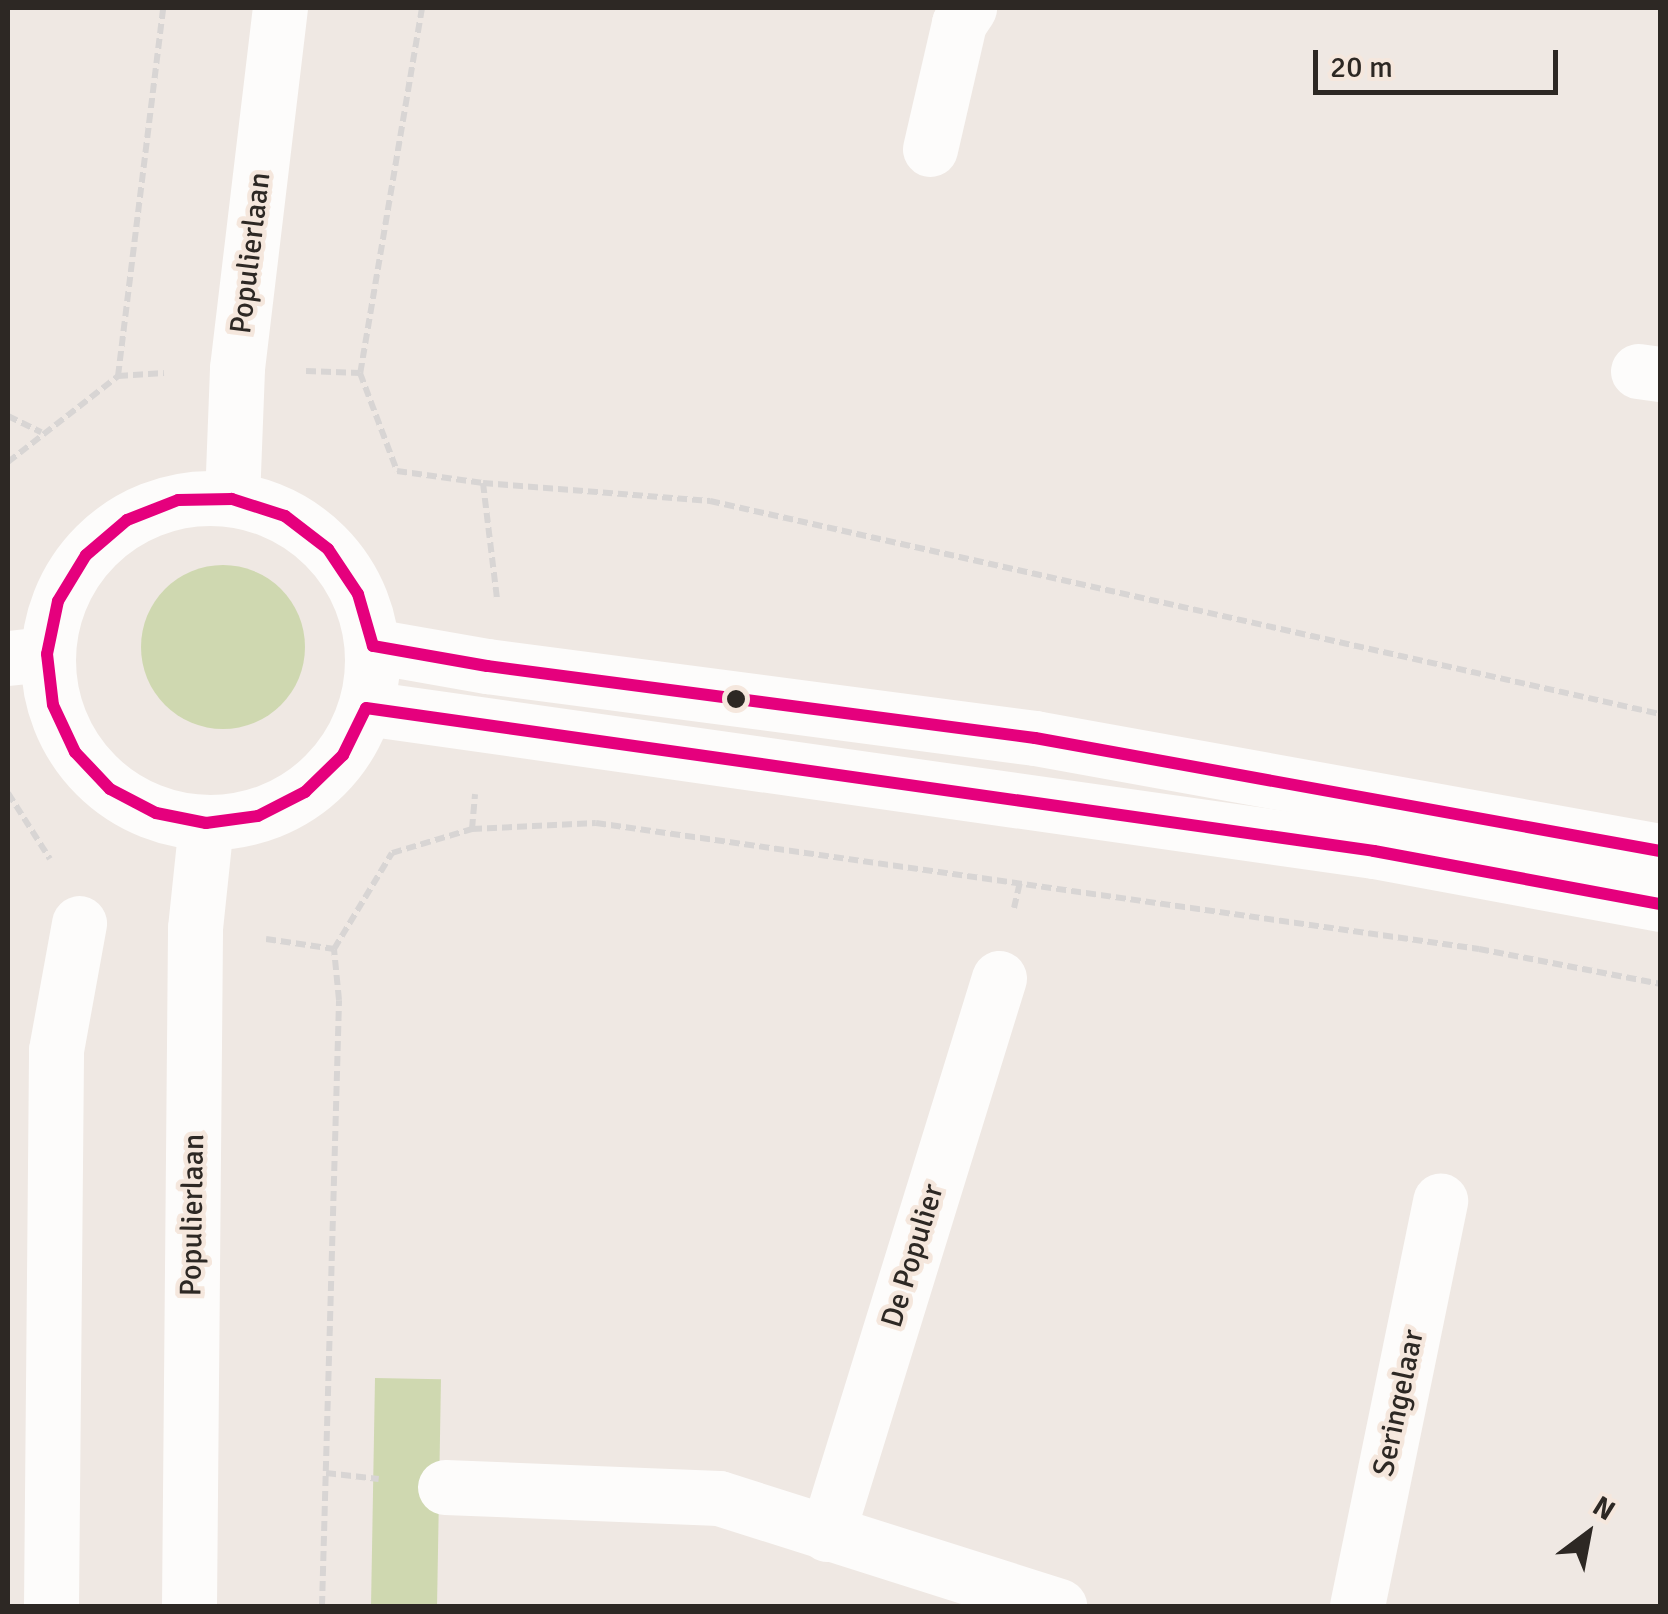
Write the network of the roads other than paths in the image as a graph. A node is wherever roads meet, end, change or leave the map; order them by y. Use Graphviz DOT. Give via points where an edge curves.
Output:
graph roads {
  1 [pos="280,8"];
  2 [pos="969,8"];
  3 [pos="930,150"];
  4 [pos="232,499"];
  5 [pos="372,646"];
  6 [pos="27,656"];
  7 [pos="366,708"];
  8 [pos="206,824"];
  9 [pos="1660,851"];
  10 [pos="1660,904"];
  11 [pos="79,923"];
  12 [pos="999,978"];
  13 [pos="1440,1200"];
  14 [pos="446,1487"];
  15 [pos="827,1534"];
  16 [pos="51,1606"];
  17 [pos="189,1606"];
  18 [pos="1060,1606"];
  19 [pos="1357,1606"];
  1 -- 4 [label="street, Populierlaan" via="237,368"];
  2 -- 3 [label="street"];
  4 -- 5 [label="street" via="285,516 328,549 358,594"];
  4 -- 6 [label="street" via="178,500 127,520 86,555"];
  5 -- 7 [label="street"];
  5 -- 9 [label="street" via="1035,738"];
  6 -- 8 [label="street" via="75,752 110,789 156,813"];
  7 -- 8 [label="street" via="343,754 305,792 258,816"];
  7 -- 10 [label="street" via="1374,851"];
  8 -- 17 [label="street, Populierlaan" via="195,928"];
  11 -- 16 [label="street" via="56,1050"];
  12 -- 15 [label="street, De Populier"];
  13 -- 19 [label="street, Seringelaar"];
  14 -- 15 [label="street" via="719,1498"];
  15 -- 18 [label="street"];
}
